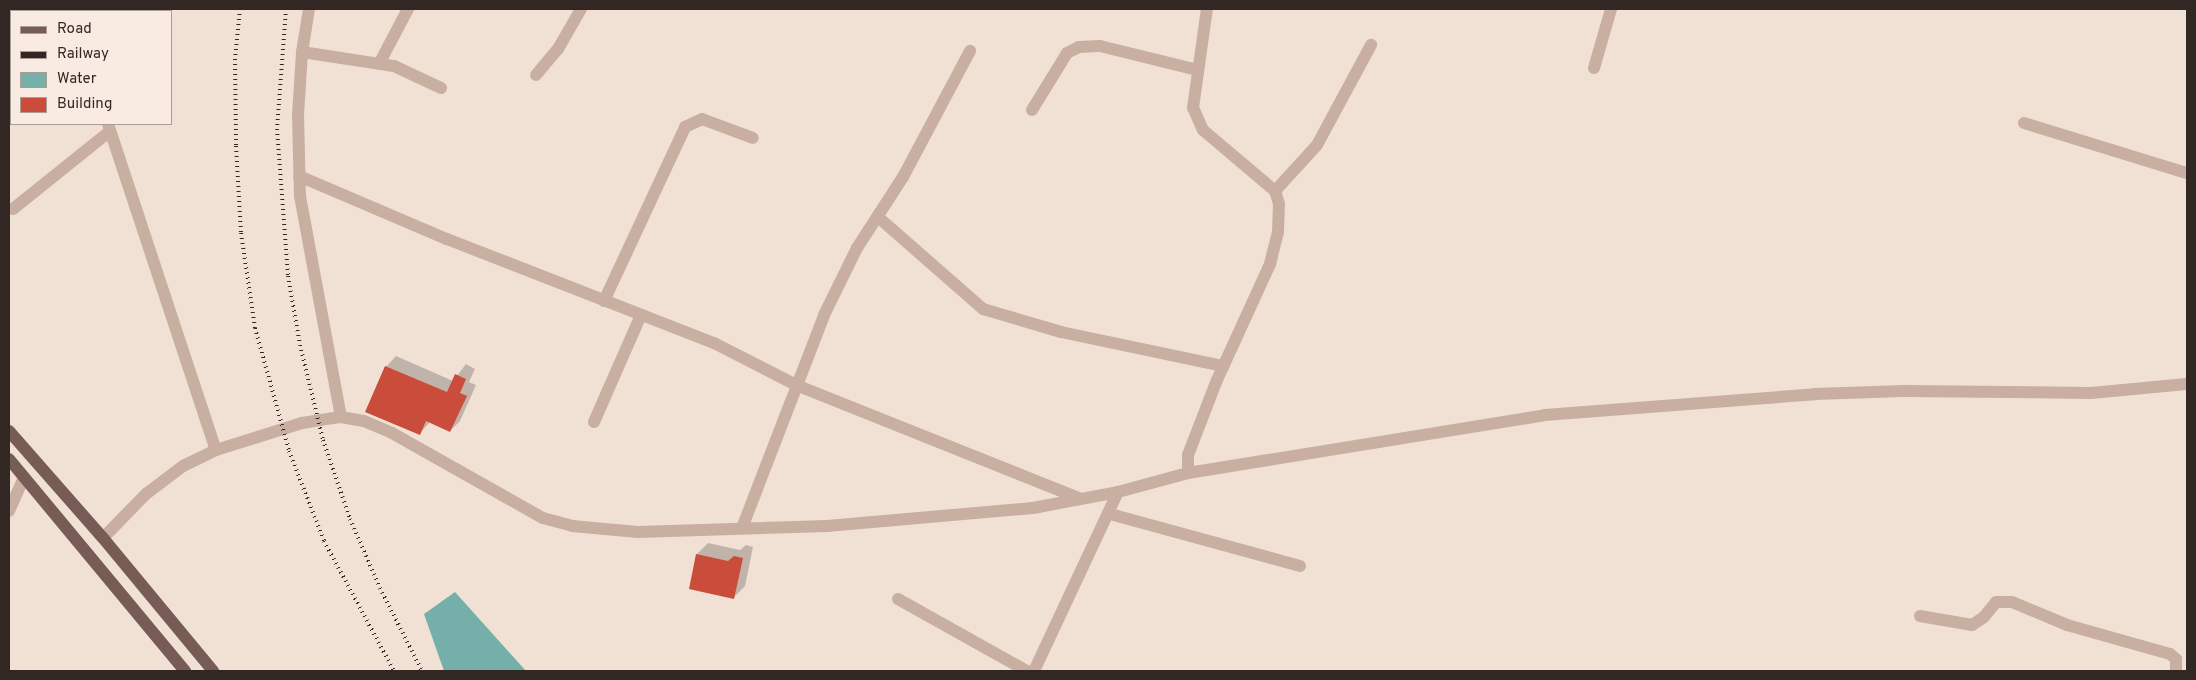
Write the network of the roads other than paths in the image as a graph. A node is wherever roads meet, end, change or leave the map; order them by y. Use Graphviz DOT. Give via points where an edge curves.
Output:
graph roads {
  1 [pos="309,9"];
  2 [pos="408,9"];
  3 [pos="581,9"];
  4 [pos="1207,9"];
  5 [pos="1611,9"];
  6 [pos="1371,45"];
  7 [pos="970,51"];
  8 [pos="302,52"];
  9 [pos="379,64"];
  10 [pos="1594,68"];
  11 [pos="1198,70"];
  12 [pos="536,75"];
  13 [pos="441,88"];
  14 [pos="1032,110"];
  15 [pos="2024,123"];
  16 [pos="109,127"];
  17 [pos="753,138"];
  18 [pos="2187,173"];
  19 [pos="299,176"];
  20 [pos="1274,191"];
  21 [pos="13,209"];
  22 [pos="878,217"];
  23 [pos="604,301"];
  24 [pos="642,315"];
  25 [pos="1223,366"];
  26 [pos="2187,384"];
  27 [pos="796,385"];
  28 [pos="341,417"];
  29 [pos="594,422"];
  30 [pos="9,431"];
  31 [pos="216,450"];
  32 [pos="9,459"];
  33 [pos="1188,473"];
  34 [pos="24,478"];
  35 [pos="1118,492"];
  36 [pos="1078,498"];
  37 [pos="9,511"];
  38 [pos="1110,514"];
  39 [pos="742,528"];
  40 [pos="103,538"];
  41 [pos="1300,566"];
  42 [pos="898,599"];
  43 [pos="1920,616"];
  44 [pos="186,671"];
  45 [pos="213,671"];
  46 [pos="1028,671"];
  47 [pos="1034,671"];
  48 [pos="2176,671"];
  1 -- 8 [label="street"];
  2 -- 9 [label="street"];
  3 -- 12 [label="street" via="558,49"];
  4 -- 11 [label="street"];
  5 -- 10 [label="street"];
  6 -- 20 [label="street" via="1317,145"];
  7 -- 22 [label="street"];
  8 -- 9 [label="street"];
  8 -- 19 [label="street"];
  9 -- 13 [label="street" via="394,66"];
  11 -- 14 [label="street" via="1100,46 1079,47 1066,53"];
  11 -- 20 [label="street" via="1192,108 1203,130"];
  15 -- 18 [label="street"];
  16 -- 21 [label="street"];
  16 -- 31 [label="street"];
  17 -- 23 [label="street" via="702,119 685,127"];
  19 -- 23 [label="street"];
  19 -- 28 [label="street" via="310,262"];
  20 -- 25 [label="street" via="1279,204 1278,232 1270,264"];
  22 -- 25 [label="street" via="983,309 1061,332"];
  22 -- 27 [label="street" via="857,248 831,299"];
  23 -- 24 [label="street"];
  24 -- 27 [label="street" via="714,343"];
  24 -- 29 [label="street"];
  25 -- 33 [label="street" via="1188,455"];
  26 -- 33 [label="street" via="2091,393 1903,391 1815,394 1555,414"];
  27 -- 36 [label="street"];
  27 -- 39 [label="street"];
  28 -- 31 [label="street" via="302,423"];
  28 -- 39 [label="street" via="364,420 392,433 543,518 610,531"];
  30 -- 40 [label="main road"];
  31 -- 40 [label="street" via="166,476"];
  32 -- 34 [label="main road"];
  33 -- 35 [label="street"];
  34 -- 37 [label="street"];
  34 -- 44 [label="main road"];
  35 -- 36 [label="street"];
  35 -- 38 [label="street"];
  36 -- 39 [label="street" via="1023,509 827,526"];
  38 -- 41 [label="street"];
  38 -- 47 [label="street"];
  40 -- 45 [label="main road"];
  42 -- 46 [label="street"];
  43 -- 48 [label="street" via="1972,625 1984,617 1996,602 2003,600 2067,625 2170,654 2176,659"];
}
